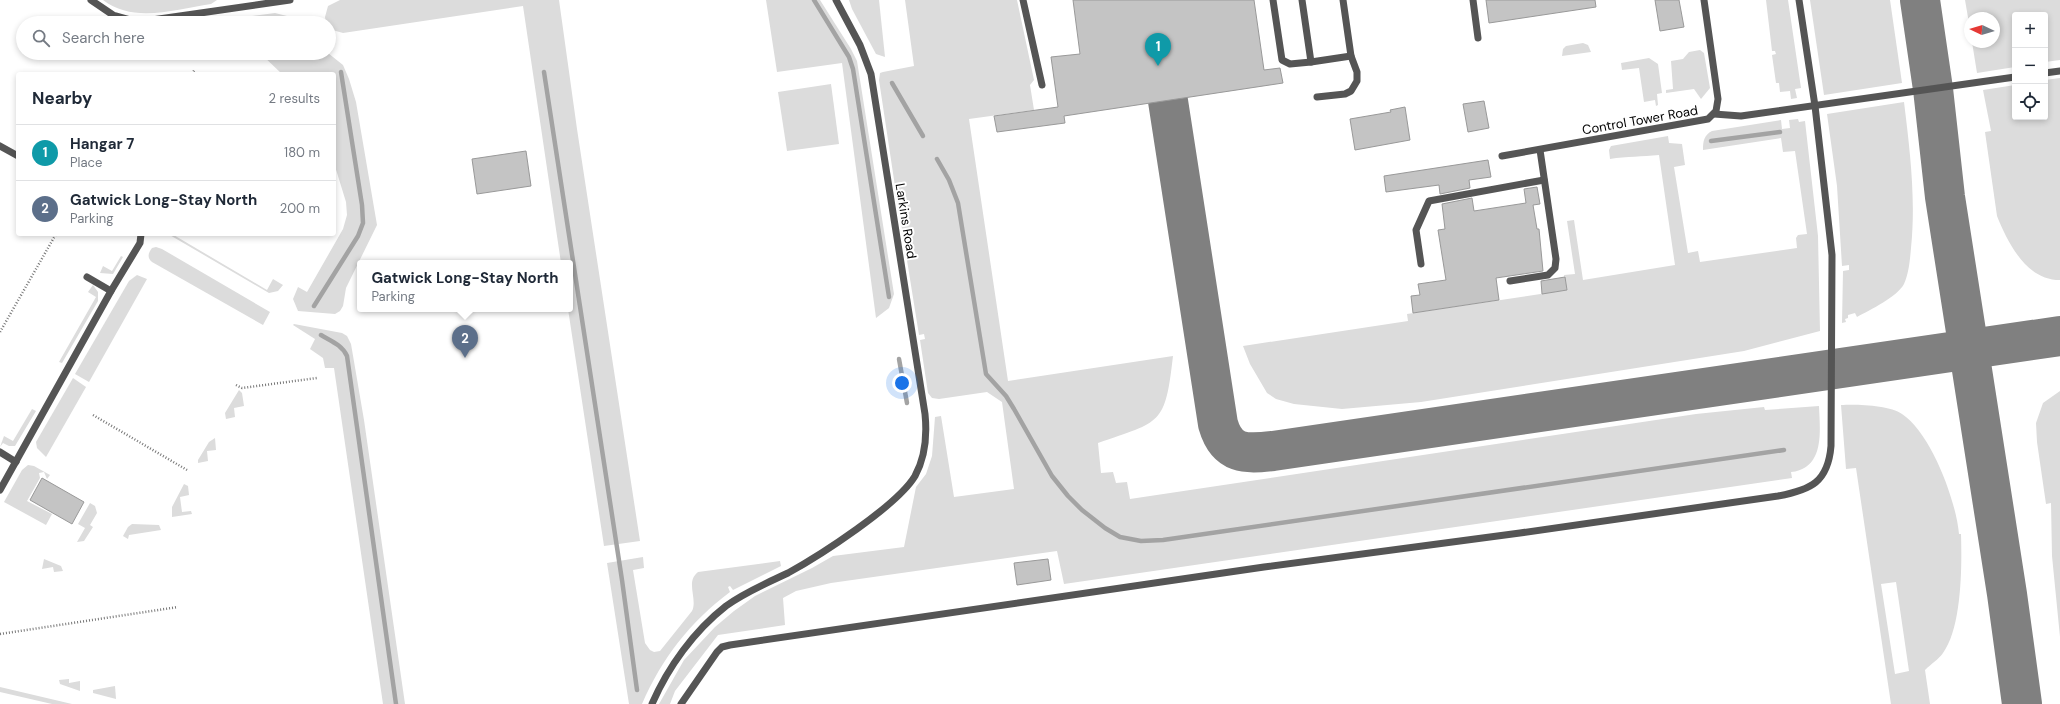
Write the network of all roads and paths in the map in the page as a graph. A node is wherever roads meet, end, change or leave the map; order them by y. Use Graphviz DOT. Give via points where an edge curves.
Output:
graph roads {
  1 [pos="92,0"];
  2 [pos="290,0"];
  3 [pos="836,0"];
  4 [pos="840,0"];
  5 [pos="1023,0"];
  6 [pos="1273,0"];
  7 [pos="1302,0"];
  8 [pos="1343,0"];
  9 [pos="1473,0"];
  10 [pos="1704,0"];
  11 [pos="1799,0"];
  12 [pos="841,9"];
  13 [pos="116,16"];
  14 [pos="182,16"];
  15 [pos="1478,38"];
  16 [pos="1351,56"];
  17 [pos="1311,62"];
  18 [pos="195,69"];
  19 [pos="2060,71"];
  20 [pos="193,72"];
  21 [pos="2048,73"];
  22 [pos="2012,77"];
  23 [pos="1042,85"];
  24 [pos="1317,97"];
  25 [pos="1815,106"];
  26 [pos="1714,114"];
  27 [pos="0,146"];
  28 [pos="1540,150"];
  29 [pos="16,155"];
  30 [pos="1502,156"];
  31 [pos="1544,180"];
  32 [pos="55,236"];
  33 [pos="141,236"];
  34 [pos="1421,264"];
  35 [pos="87,277"];
  36 [pos="1510,281"];
  37 [pos="111,291"];
  38 [pos="0,332"];
  39 [pos="317,378"];
  40 [pos="236,385"];
  41 [pos="93,415"];
  42 [pos="0,452"];
  43 [pos="16,462"];
  44 [pos="187,470"];
  45 [pos="0,490"];
  46 [pos="178,607"];
  47 [pos="0,634"];
  48 [pos="652,704"];
  49 [pos="681,704"];
  1 -- 13 [label="lane"];
  2 -- 14 [label="lane"];
  3 -- 12 [label="lane, Larkins Road"];
  4 -- 12 [label="lane"];
  5 -- 23 [label="lane"];
  6 -- 17 [label="lane" via="1282,60 1290,64"];
  7 -- 17 [label="lane"];
  8 -- 16 [label="lane"];
  9 -- 15 [label="lane"];
  10 -- 26 [label="lane, Control Tower Road" via="1718,94"];
  11 -- 25 [label="lane"];
  12 -- 48 [label="lane, Larkins Road" via="860,45 871,74 925,414 923,453 911,481 882,510 790,572 735,600 716,614 679,656"];
  16 -- 17 [label="lane"];
  16 -- 24 [label="lane" via="1357,72 1356,87 1345,94"];
  18 -- 20 [label="path"];
  19 -- 21 [label="lane"];
  22 -- 25 [label="lane"];
  25 -- 26 [label="lane" via="1741,116"];
  25 -- 49 [label="lane" via="1832,255 1831,446 1830,461 1825,471 1818,480 1800,492 1520,533 1264,566 730,645 722,647 717,652"];
  26 -- 28 [label="lane, Control Tower Road" via="1702,122"];
  27 -- 29 [label="lane"];
  28 -- 30 [label="lane, Control Tower Road"];
  28 -- 31 [label="lane"];
  31 -- 34 [label="lane" via="1429,201 1416,230"];
  31 -- 36 [label="lane" via="1556,259 1555,268 1548,275"];
  32 -- 38 [label="path"];
  33 -- 37 [label="lane" via="140,243"];
  35 -- 37 [label="lane"];
  37 -- 43 [label="lane"];
  39 -- 40 [label="path" via="242,388"];
  41 -- 44 [label="path"];
  42 -- 43 [label="lane"];
  43 -- 45 [label="lane"];
  46 -- 47 [label="path"];
}
